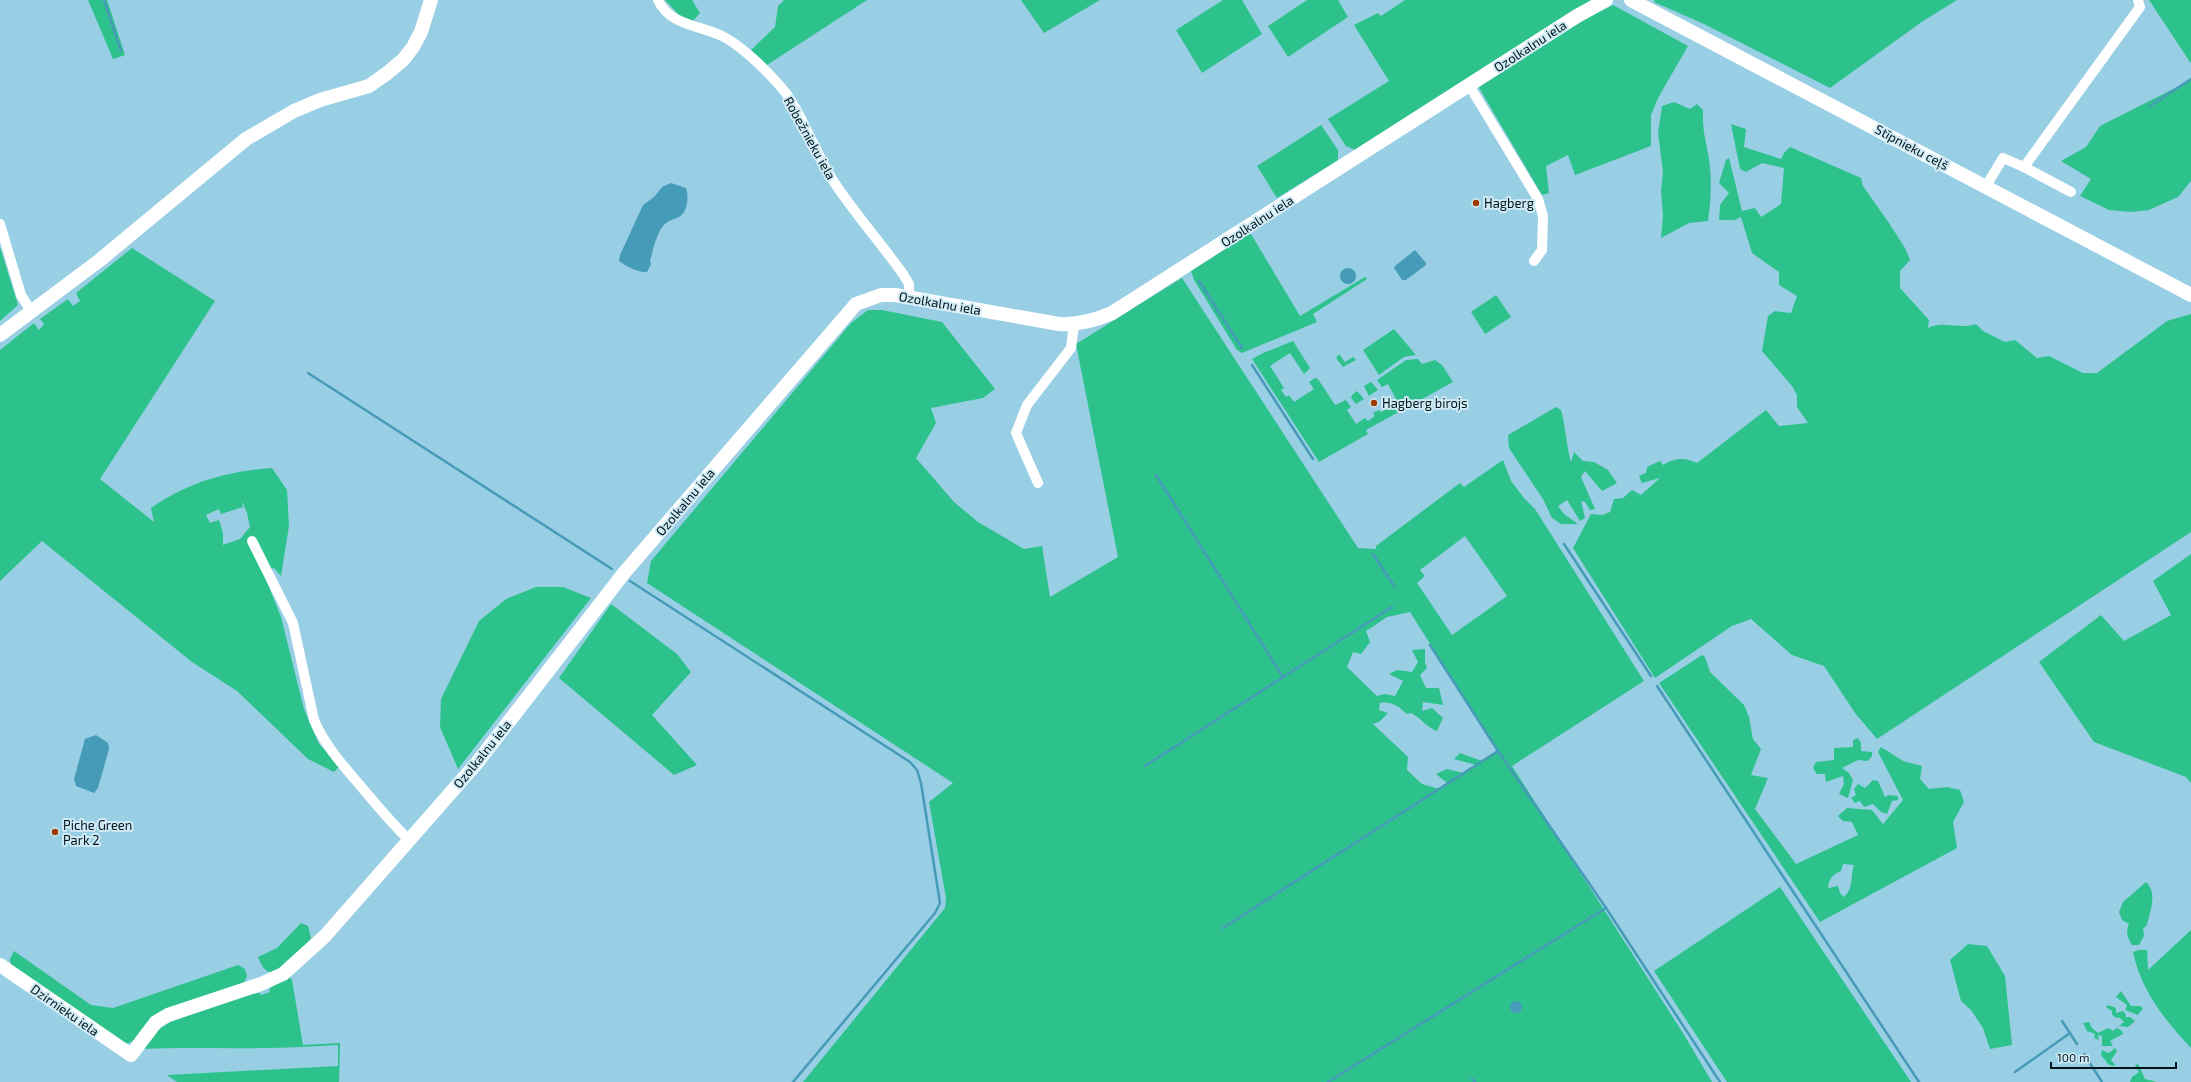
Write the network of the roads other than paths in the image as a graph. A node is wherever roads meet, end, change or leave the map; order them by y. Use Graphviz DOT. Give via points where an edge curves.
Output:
graph roads {
  1 [pos="431,0"];
  2 [pos="658,0"];
  3 [pos="1606,0"];
  4 [pos="1631,0"];
  5 [pos="2138,0"];
  6 [pos="1469,85"];
  7 [pos="2024,167"];
  8 [pos="1986,186"];
  9 [pos="2071,192"];
  10 [pos="0,224"];
  11 [pos="1534,261"];
  12 [pos="2191,295"];
  13 [pos="909,296"];
  14 [pos="31,311"];
  15 [pos="1074,325"];
  16 [pos="0,335"];
  17 [pos="1038,483"];
  18 [pos="252,541"];
  19 [pos="410,841"];
  20 [pos="0,965"];
  21 [pos="131,1055"];
  1 -- 14 [label="street" via="421,32 413,47 403,60 386,74 370,86 320,100 294,111 246,139 100,260"];
  2 -- 13 [label="street, Robežnieku iela" via="676,19 689,26 722,36 731,42 782,88 835,183 903,274 909,284"];
  3 -- 6 [label="street, Ozolkalnu iela"];
  4 -- 8 [label="street, Stīpnieku ceļš"];
  5 -- 7 [label="street" via="2140,7"];
  6 -- 11 [label="street" via="1538,198 1543,216 1542,250"];
  6 -- 15 [label="street, Ozolkalnu iela" via="1112,313"];
  7 -- 8 [label="street" via="2003,158"];
  7 -- 9 [label="street"];
  8 -- 12 [label="street, Stīpnieku ceļš"];
  10 -- 14 [label="street" via="21,295"];
  13 -- 15 [label="street, Ozolkalnu iela" via="1022,318"];
  13 -- 19 [label="street, Ozolkalnu iela" via="881,295 868,298 846,313 624,573 476,764"];
  14 -- 16 [label="street"];
  15 -- 17 [label="street" via="1071,348 1067,356 1026,405 1016,433"];
  18 -- 19 [label="street" via="293,623 314,720 319,732 330,750 392,824"];
  19 -- 21 [label="street, Ozolkalnu iela" via="294,967 261,984 168,1015 156,1022"];
  20 -- 21 [label="street, Dzirnieku iela"];
}
